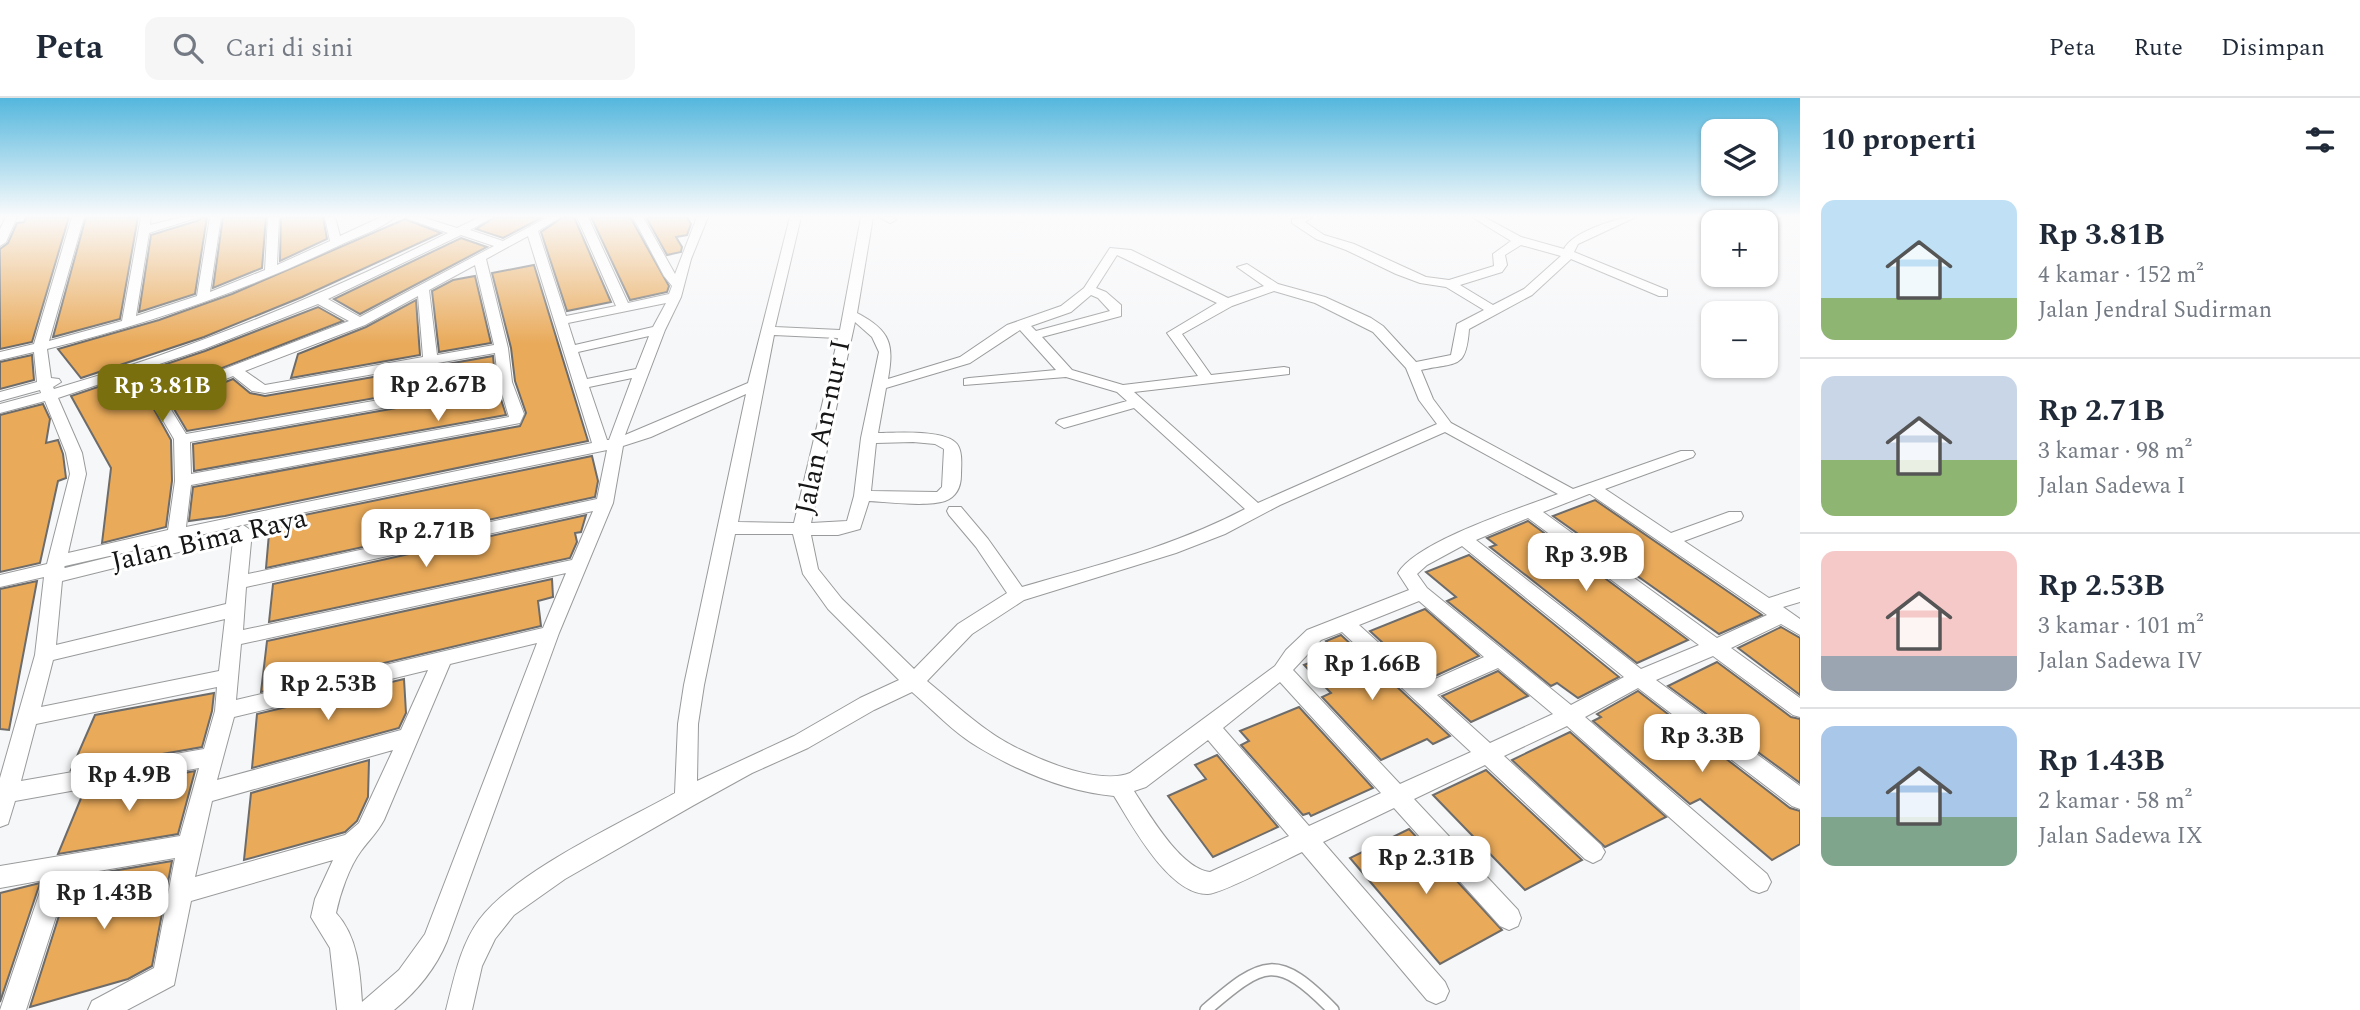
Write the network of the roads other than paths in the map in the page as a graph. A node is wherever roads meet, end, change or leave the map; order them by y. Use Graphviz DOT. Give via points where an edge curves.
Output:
graph roads {
  1 [pos="480,259"];
  2 [pos="65,260"];
  3 [pos="138,260"];
  4 [pos="209,260"];
  5 [pos="271,260"];
  6 [pos="297,260"];
  7 [pos="387,260"];
  8 [pos="396,260"];
  9 [pos="479,260"];
  10 [pos="541,260"];
  11 [pos="602,260"];
  12 [pos="661,260"];
  13 [pos="685,260"];
  14 [pos="786,260"];
  15 [pos="859,260"];
  16 [pos="1109,260"];
  17 [pos="1137,260"];
  18 [pos="1376,260"];
  19 [pos="1500,260"];
  20 [pos="1561,260"];
  21 [pos="1581,260"];
  22 [pos="1243,267"];
  23 [pos="271,272"];
  24 [pos="1450,284"];
  25 [pos="1274,286"];
  26 [pos="423,290"];
  27 [pos="1090,290"];
  28 [pos="677,291"];
  29 [pos="1663,293"];
  30 [pos="203,297"];
  31 [pos="318,299"];
  32 [pos="1227,303"];
  33 [pos="623,307"];
  34 [pos="1494,311"];
  35 [pos="848,314"];
  36 [pos="561,321"];
  37 [pos="360,322"];
  38 [pos="128,323"];
  39 [pos="1022,324"];
  40 [pos="658,330"];
  41 [pos="770,331"];
  42 [pos="843,334"];
  43 [pos="1034,335"];
  44 [pos="40,348"];
  45 [pos="501,348"];
  46 [pos="571,350"];
  47 [pos="0,356"];
  48 [pos="430,361"];
  49 [pos="1413,366"];
  50 [pos="236,370"];
  51 [pos="1284,371"];
  52 [pos="643,372"];
  53 [pos="1067,373"];
  54 [pos="1207,379"];
  55 [pos="505,382"];
  56 [pos="969,382"];
  57 [pos="582,384"];
  58 [pos="755,385"];
  59 [pos="878,386"];
  60 [pos="1122,389"];
  61 [pos="48,390"];
  62 [pos="0,397"];
  63 [pos="1136,403"];
  64 [pos="0,409"];
  65 [pos="1064,423"];
  66 [pos="1446,426"];
  67 [pos="869,438"];
  68 [pos="182,439"];
  69 [pos="610,448"];
  70 [pos="1687,454"];
  71 [pos="183,481"];
  72 [pos="1591,487"];
  73 [pos="1570,495"];
  74 [pos="862,496"];
  75 [pos="605,503"];
  76 [pos="955,510"];
  77 [pos="1256,510"];
  78 [pos="1530,511"];
  79 [pos="1735,516"];
  80 [pos="728,528"];
  81 [pos="801,529"];
  82 [pos="243,531"];
  83 [pos="1464,539"];
  84 [pos="1672,539"];
  85 [pos="176,542"];
  86 [pos="581,564"];
  87 [pos="56,569"];
  88 [pos="0,581"];
  89 [pos="240,582"];
  90 [pos="1421,593"];
  91 [pos="1800,595"];
  92 [pos="1018,596"];
  93 [pos="236,610"];
  94 [pos="1774,610"];
  95 [pos="1344,622"];
  96 [pos="1800,628"];
  97 [pos="550,633"];
  98 [pos="233,639"];
  99 [pos="1715,647"];
  100 [pos="45,655"];
  101 [pos="443,658"];
  102 [pos="1498,659"];
  103 [pos="1282,671"];
  104 [pos="230,677"];
  105 [pos="1639,678"];
  106 [pos="914,682"];
  107 [pos="1423,693"];
  108 [pos="1800,709"];
  109 [pos="225,711"];
  110 [pos="1569,716"];
  111 [pos="26,718"];
  112 [pos="1210,727"];
  113 [pos="409,737"];
  114 [pos="1485,754"];
  115 [pos="212,757"];
  116 [pos="1119,787"];
  117 [pos="8,793"];
  118 [pos="205,793"];
  119 [pos="1399,795"];
  120 [pos="686,798"];
  121 [pos="1800,799"];
  122 [pos="0,817"];
  123 [pos="1305,838"];
  124 [pos="352,844"];
  125 [pos="189,845"];
  126 [pos="1593,852"];
  127 [pos="60,869"];
  128 [pos="0,877"];
  129 [pos="1759,882"];
  130 [pos="182,892"];
  131 [pos="1509,918"];
  132 [pos="1436,992"];
  133 [pos="13,1010"];
  134 [pos="101,1010"];
  135 [pos="350,1010"];
  136 [pos="372,1010"];
  137 [pos="459,1010"];
  138 [pos="1206,1010"];
  139 [pos="1334,1010"];
  1 -- 45 [label="street"];
  2 -- 44 [label="street"];
  3 -- 38 [label="street"];
  4 -- 30 [label="street"];
  5 -- 23 [label="street"];
  6 -- 23 [label="street"];
  7 -- 61 [label="street" via="310,294"];
  8 -- 31 [label="street"];
  9 -- 26 [label="street"];
  10 -- 36 [label="street"];
  11 -- 33 [label="street"];
  12 -- 28 [label="street"];
  13 -- 28 [label="street"];
  14 -- 41 [label="street"];
  15 -- 35 [label="street, Jalan An-nur I"];
  16 -- 27 [label="street"];
  17 -- 32 [label="street"];
  18 -- 24 [label="street" via="1411,276"];
  19 -- 24 [label="street" via="1498,269"];
  20 -- 34 [label="street" via="1528,292"];
  21 -- 29 [label="street"];
  22 -- 25 [label="street"];
  23 -- 30 [label="street"];
  24 -- 34 [label="street"];
  25 -- 32 [label="street"];
  25 -- 49 [label="street" via="1366,321"];
  26 -- 37 [label="street"];
  26 -- 48 [label="street"];
  27 -- 39 [label="street" via="1066,309"];
  27 -- 43 [label="street" via="1102,295 1116,313"];
  28 -- 33 [label="street"];
  28 -- 40 [label="street"];
  30 -- 38 [label="street"];
  31 -- 37 [label="street"];
  31 -- 61 [label="street" via="196,346"];
  32 -- 54 [label="street" via="1174,334"];
  33 -- 36 [label="street"];
  34 -- 49 [label="street" via="1462,327 1456,358"];
  35 -- 42 [label="street, Jalan An-nur I"];
  35 -- 59 [label="street" via="863,322 886,348"];
  36 -- 46 [label="street"];
  37 -- 50 [label="street"];
  38 -- 44 [label="street"];
  39 -- 43 [label="street"];
  39 -- 59 [label="street" via="965,360"];
  40 -- 46 [label="street"];
  40 -- 52 [label="street"];
  41 -- 42 [label="street"];
  41 -- 58 [label="street"];
  42 -- 81 [label="street, Jalan An-nur I"];
  43 -- 53 [label="street"];
  44 -- 47 [label="street"];
  44 -- 61 [label="street"];
  45 -- 48 [label="street"];
  45 -- 55 [label="street"];
  46 -- 57 [label="street"];
  48 -- 50 [label="street" via="265,389 257,388"];
  49 -- 66 [label="street" via="1426,400"];
  50 -- 68 [label="street" via="162,398 160,403"];
  51 -- 54 [label="street"];
  52 -- 57 [label="street"];
  52 -- 69 [label="street"];
  53 -- 56 [label="street"];
  53 -- 60 [label="street"];
  54 -- 60 [label="street"];
  55 -- 68 [label="street"];
  55 -- 71 [label="street" via="517,414 513,421"];
  57 -- 69 [label="street"];
  58 -- 69 [label="street"];
  58 -- 80 [label="street"];
  59 -- 67 [label="street"];
  60 -- 63 [label="street"];
  61 -- 62 [label="street"];
  61 -- 64 [label="street"];
  61 -- 87 [label="street" via="78,463"];
  63 -- 65 [label="street"];
  63 -- 77 [label="street"];
  66 -- 73 [label="street"];
  66 -- 77 [label="street"];
  67 -- 74 [label="street"];
  67 -- 74 [label="street" via="946,442 951,448 953,484 939,497"];
  68 -- 71 [label="street"];
  69 -- 75 [label="street"];
  69 -- 82 [label="street, Jalan Bima Raya"];
  69 -- 85 [label="street, Jalan Bima Raya" via="286,510"];
  70 -- 72 [label="street"];
  71 -- 85 [label="street"];
  72 -- 73 [label="street"];
  72 -- 84 [label="street"];
  73 -- 78 [label="street"];
  74 -- 81 [label="street" via="850,527"];
  75 -- 86 [label="street"];
  75 -- 89 [label="street"];
  76 -- 92 [label="street"];
  77 -- 92 [label="street" via="1170,549"];
  78 -- 83 [label="street"];
  78 -- 99 [label="street"];
  79 -- 84 [label="street"];
  80 -- 81 [label="street"];
  80 -- 120 [label="street" via="694,685"];
  81 -- 106 [label="street, Jalan An-nur I" via="809,570 819,584"];
  82 -- 85 [label="street, Jalan Bima Raya"];
  82 -- 89 [label="street"];
  83 -- 90 [label="street" via="1408,569 1408,579"];
  83 -- 105 [label="street"];
  84 -- 94 [label="street"];
  85 -- 87 [label="street, Jalan Bima Raya"];
  86 -- 97 [label="street"];
  86 -- 98 [label="street"];
  87 -- 88 [label="street, Jalan Bima Raya"];
  87 -- 100 [label="street"];
  89 -- 93 [label="street"];
  90 -- 95 [label="street"];
  90 -- 102 [label="street"];
  91 -- 94 [label="street"];
  92 -- 106 [label="street" via="965,629"];
  93 -- 98 [label="street"];
  93 -- 100 [label="street"];
  94 -- 96 [label="street"];
  94 -- 99 [label="street"];
  95 -- 103 [label="street" via="1314,635"];
  95 -- 107 [label="street"];
  97 -- 101 [label="street"];
  97 -- 136 [label="street" via="435,940 402,987"];
  98 -- 104 [label="street"];
  99 -- 105 [label="street"];
  99 -- 108 [label="street"];
  100 -- 111 [label="street"];
  101 -- 109 [label="street"];
  101 -- 113 [label="street"];
  102 -- 107 [label="street"];
  102 -- 110 [label="street"];
  103 -- 112 [label="street"];
  103 -- 119 [label="street"];
  104 -- 109 [label="street"];
  104 -- 111 [label="street"];
  105 -- 110 [label="street"];
  105 -- 121 [label="street"];
  106 -- 116 [label="street, Jalan An-nur I" via="1003,752 1061,776"];
  106 -- 120 [label="street"];
  107 -- 114 [label="street"];
  109 -- 115 [label="street"];
  110 -- 114 [label="street"];
  110 -- 129 [label="street"];
  111 -- 117 [label="street"];
  112 -- 116 [label="street" via="1138,779"];
  112 -- 123 [label="street"];
  113 -- 118 [label="street"];
  113 -- 124 [label="street" via="372,822"];
  114 -- 119 [label="street"];
  114 -- 126 [label="street"];
  115 -- 117 [label="street"];
  115 -- 118 [label="street"];
  116 -- 123 [label="street" via="1178,868 1200,884"];
  117 -- 122 [label="street"];
  118 -- 125 [label="street"];
  119 -- 123 [label="street"];
  119 -- 131 [label="street"];
  120 -- 137 [label="street" via="505,906 470,964"];
  123 -- 132 [label="street"];
  124 -- 130 [label="street"];
  124 -- 135 [label="street" via="323,916 345,953"];
  125 -- 127 [label="street"];
  125 -- 130 [label="street"];
  127 -- 128 [label="street"];
  127 -- 133 [label="street"];
  130 -- 134 [label="street" via="165,976"];
  138 -- 139 [label="lane" via="1241,980 1265,967 1293,975"];
}
